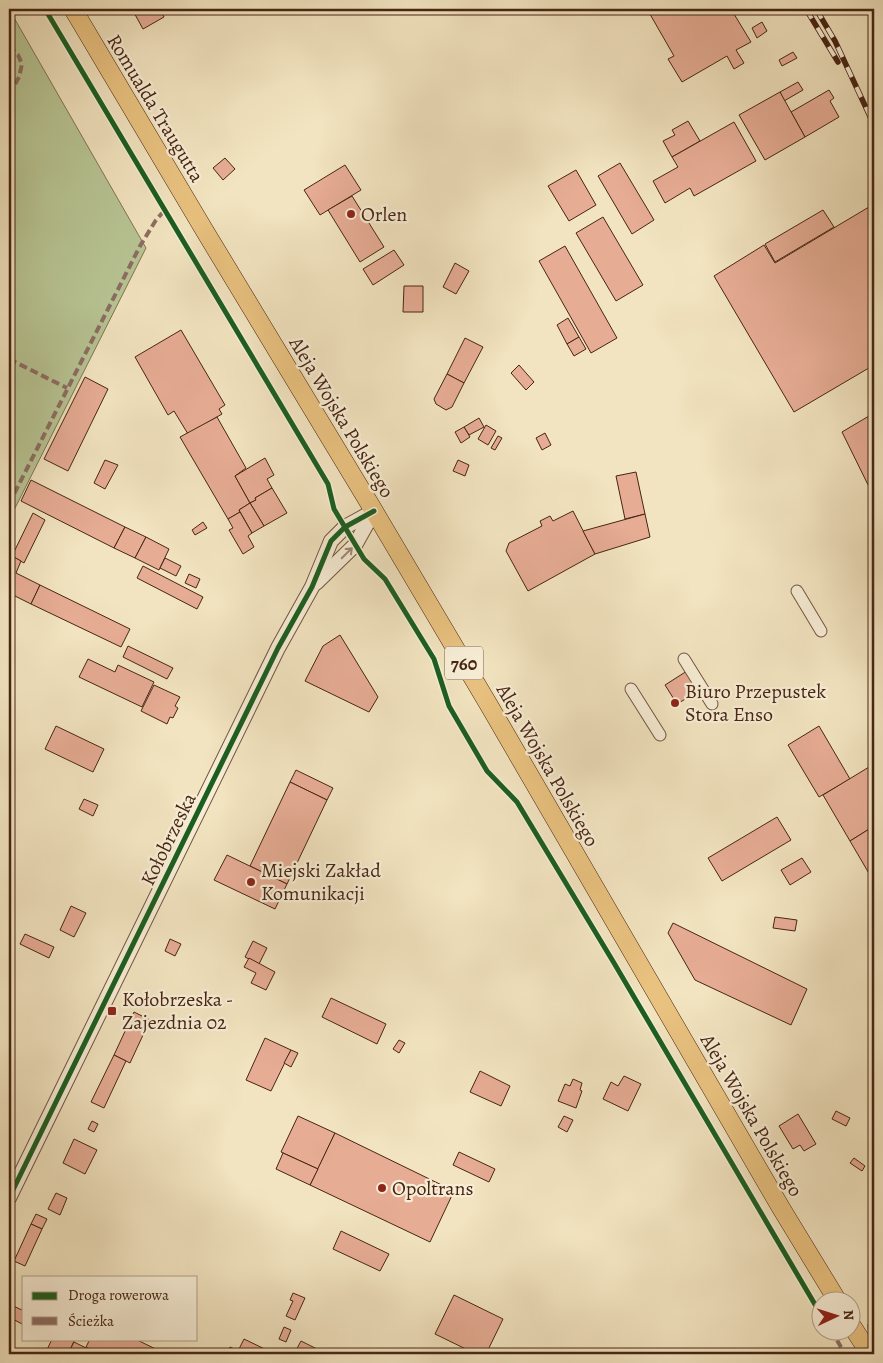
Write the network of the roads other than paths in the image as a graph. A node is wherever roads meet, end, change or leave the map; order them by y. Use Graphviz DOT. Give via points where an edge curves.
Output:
graph roads {
  1 [pos="73,9"];
  2 [pos="203,228"];
  3 [pos="374,511"];
  4 [pos="312,587"];
  5 [pos="797,591"];
  6 [pos="821,631"];
  7 [pos="684,659"];
  8 [pos="631,689"];
  9 [pos="712,704"];
  10 [pos="660,735"];
  11 [pos="9,1198"];
  12 [pos="831,1290"];
  13 [pos="860,1338"];
  14 [pos="870,1354"];
  1 -- 2 [label="main road, Romualda Traugutta / 760"];
  2 -- 3 [label="main road, Aleja Wojska Polskiego / 760"];
  4 -- 3 [label="street, Kołobrzeska, one-way" via="355,544"];
  3 -- 4 [label="street, Kołobrzeska" via="345,527 331,541"];
  3 -- 12 [label="main road, Aleja Wojska Polskiego / 760"];
  4 -- 11 [label="street, Kołobrzeska" via="278,648"];
  5 -- 6 [label="street"];
  7 -- 9 [label="street"];
  8 -- 10 [label="street"];
  13 -- 14 [label="main road"];
}
